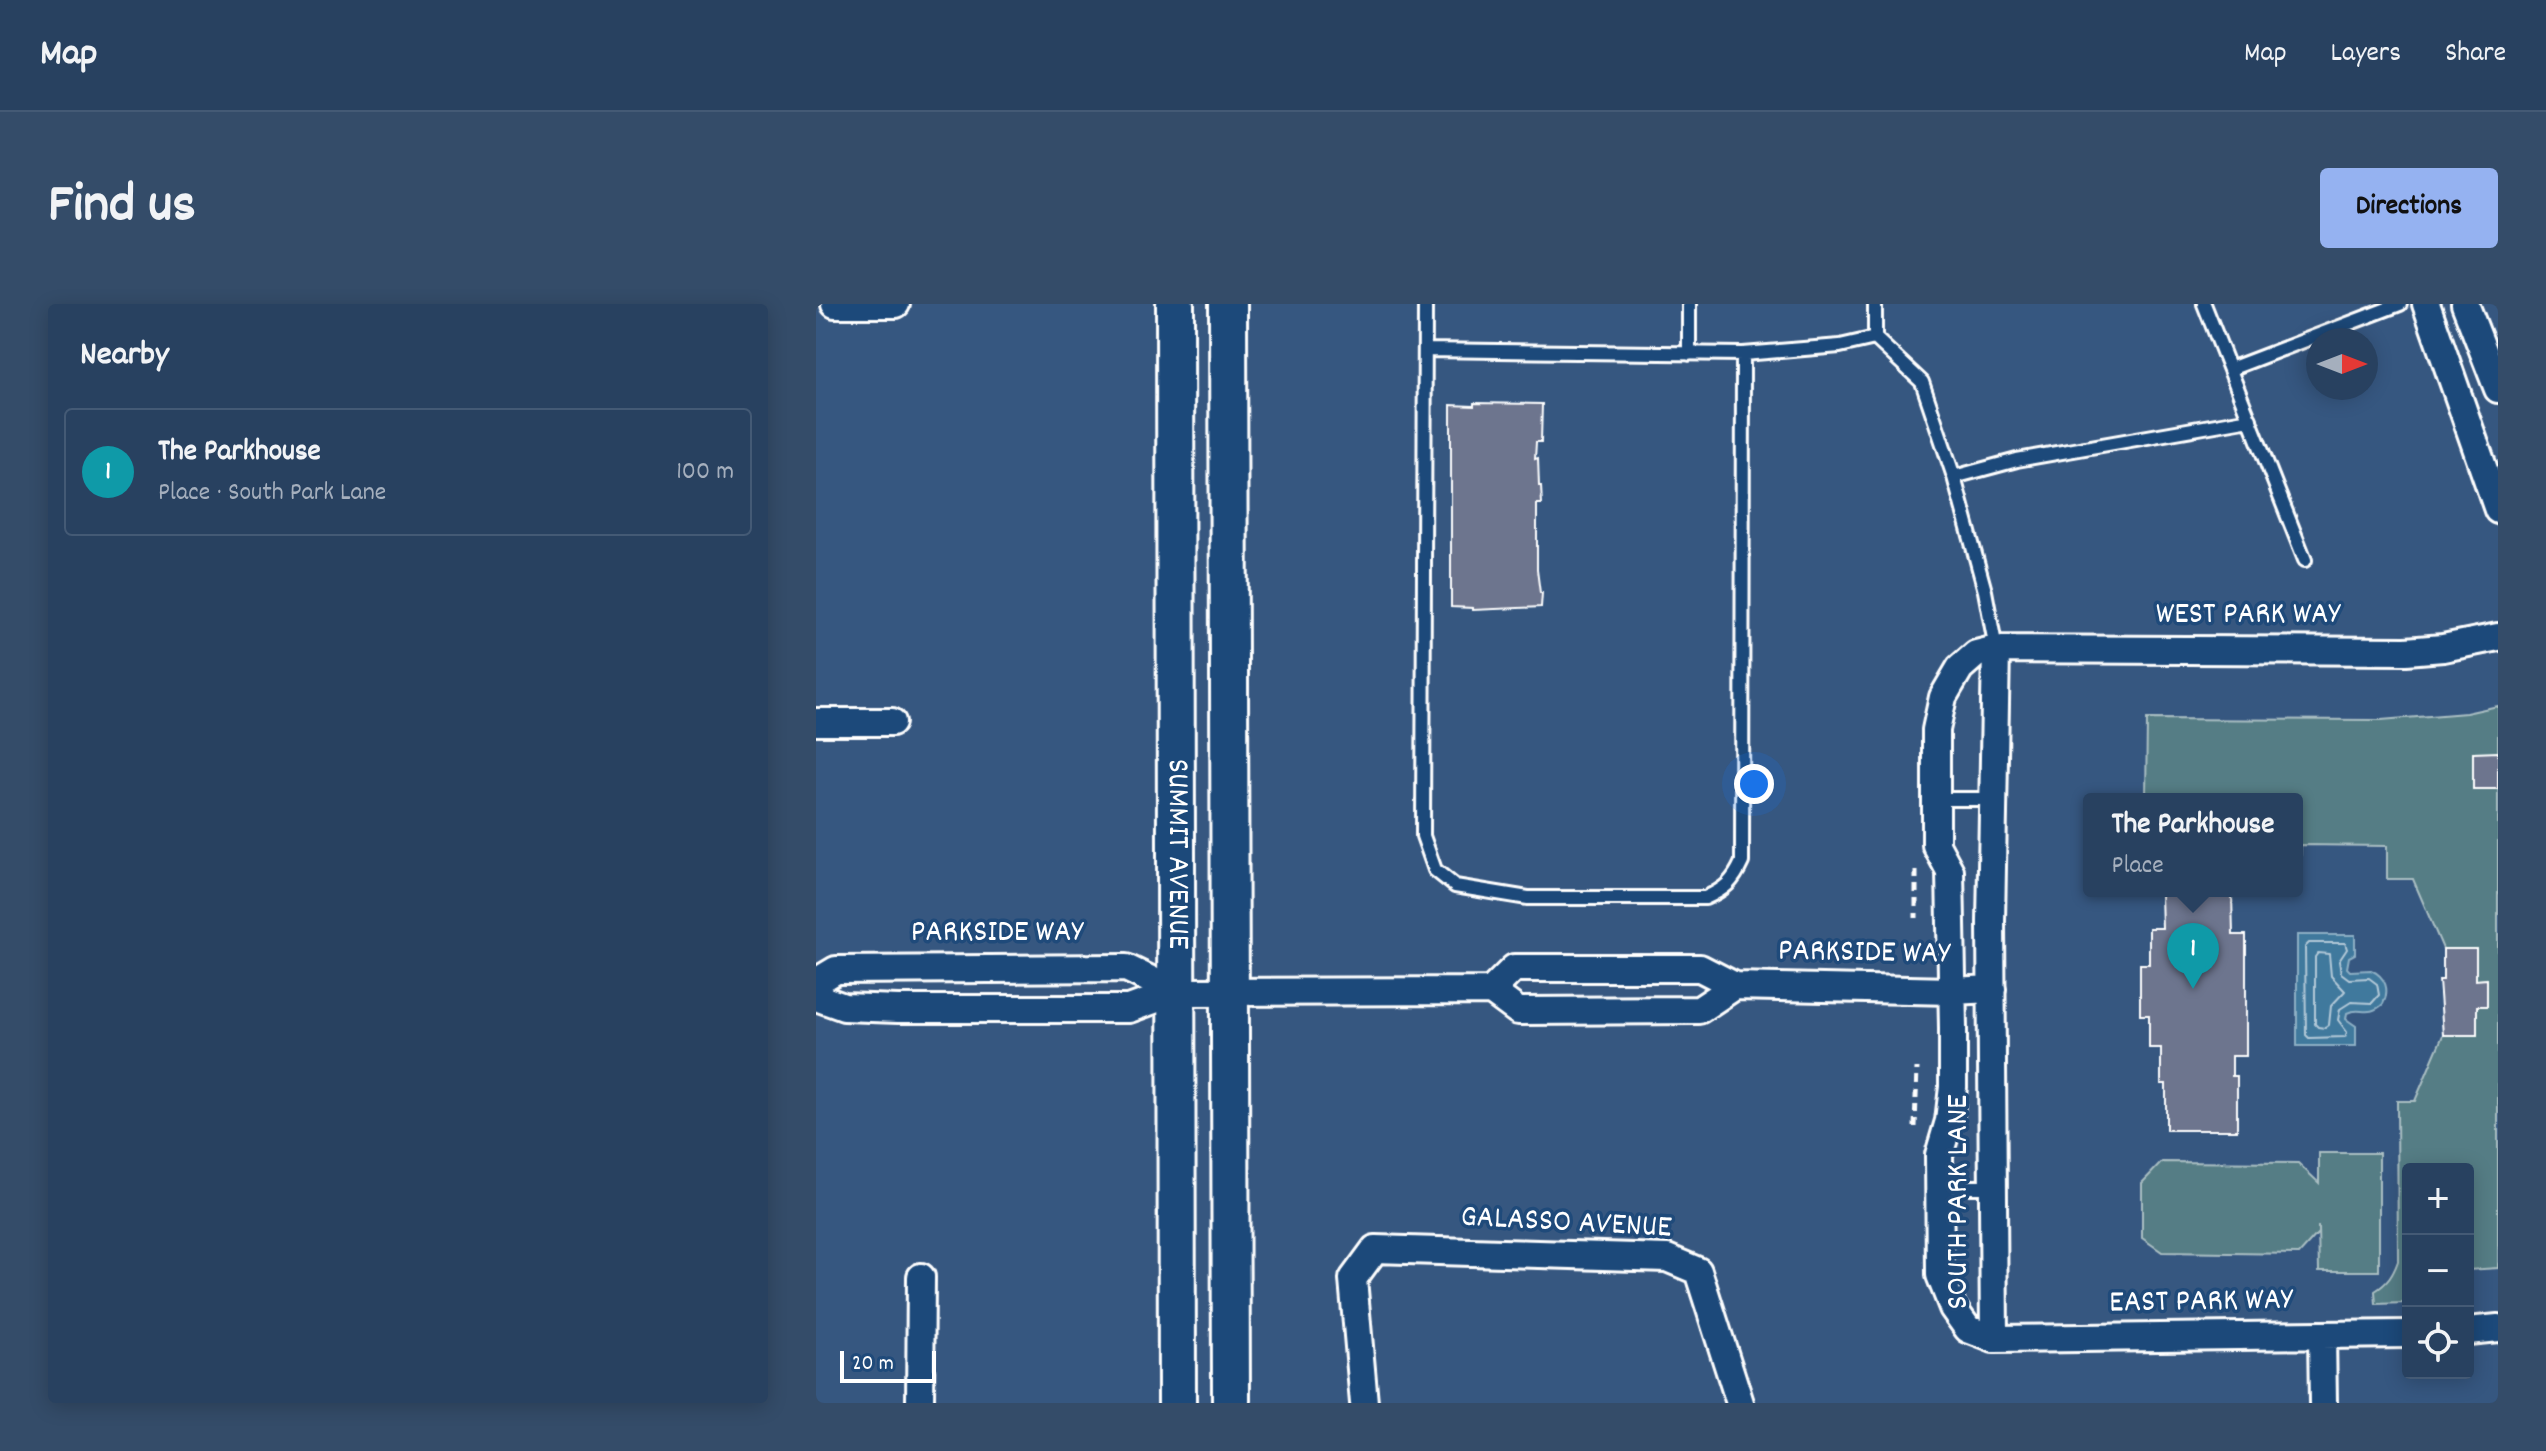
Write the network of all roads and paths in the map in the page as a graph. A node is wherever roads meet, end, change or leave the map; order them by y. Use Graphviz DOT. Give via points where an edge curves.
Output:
graph roads {
  1 [pos="835,304"];
  2 [pos="896,304"];
  3 [pos="1175,304"];
  4 [pos="1228,304"];
  5 [pos="1425,304"];
  6 [pos="1689,304"];
  7 [pos="1875,304"];
  8 [pos="2204,304"];
  9 [pos="2400,304"];
  10 [pos="2426,304"];
  11 [pos="2465,304"];
  12 [pos="1875,338"];
  13 [pos="1425,350"];
  14 [pos="1689,354"];
  15 [pos="1743,354"];
  16 [pos="2230,369"];
  17 [pos="2498,389"];
  18 [pos="2250,419"];
  19 [pos="1954,477"];
  20 [pos="2498,510"];
  21 [pos="2305,560"];
  22 [pos="2498,637"];
  23 [pos="1996,649"];
  24 [pos="816,722"];
  25 [pos="892,722"];
  26 [pos="1936,799"];
  27 [pos="1992,799"];
  28 [pos="938,968"];
  29 [pos="816,982"];
  30 [pos="1735,986"];
  31 [pos="1992,989"];
  32 [pos="1231,991"];
  33 [pos="1491,991"];
  34 [pos="1952,991"];
  35 [pos="1176,992"];
  36 [pos="816,997"];
  37 [pos="939,1009"];
  38 [pos="1939,1187"];
  39 [pos="1993,1187"];
  40 [pos="921,1277"];
  41 [pos="2498,1328"];
  42 [pos="2474,1330"];
  43 [pos="2402,1334"];
  44 [pos="2322,1335"];
  45 [pos="1994,1339"];
  46 [pos="920,1403"];
  47 [pos="1177,1403"];
  48 [pos="1231,1403"];
  49 [pos="1364,1403"];
  50 [pos="1740,1403"];
  51 [pos="2323,1403"];
  1 -- 2 [label="street"];
  3 -- 35 [label="main road, SUMMIT AVENUE"];
  4 -- 32 [label="main road, SUMMIT AVENUE"];
  5 -- 13 [label="lane"];
  6 -- 14 [label="lane"];
  7 -- 12 [label="lane"];
  8 -- 16 [label="lane"];
  9 -- 16 [label="lane"];
  10 -- 20 [label="street"];
  11 -- 17 [label="street"];
  12 -- 15 [label="lane"];
  12 -- 19 [label="lane" via="1922,382"];
  13 -- 14 [label="lane"];
  13 -- 15 [label="lane" via="1423,836 1435,870 1455,886 1528,898 1705,898 1733,881 1742,862"];
  14 -- 15 [label="lane"];
  16 -- 18 [label="lane"];
  18 -- 19 [label="lane" via="2017,460"];
  18 -- 21 [label="lane"];
  19 -- 23 [label="lane"];
  22 -- 23 [label="street, WEST PARK WAY" via="2406,651"];
  23 -- 26 [label="street, SOUTH PARK LANE" via="1976,654 1960,668 1943,697 1936,730"];
  23 -- 27 [label="street, SOUTH PARK LANE"];
  24 -- 25 [label="street"];
  26 -- 27 [label="lane"];
  26 -- 34 [label="street, SOUTH PARK LANE" via="1936,845 1950,871"];
  27 -- 31 [label="street, SOUTH PARK LANE"];
  28 -- 29 [label="street, PARKSIDE WAY" via="836,970"];
  28 -- 35 [label="street, PARKSIDE WAY" via="1126,968"];
  28 -- 37 [label="street"];
  30 -- 33 [label="street, PARKSIDE WAY" via="1699,1010 1518,1011"];
  30 -- 33 [label="street, PARKSIDE WAY" via="1700,968 1514,968"];
  30 -- 34 [label="street, PARKSIDE WAY"];
  31 -- 34 [label="street, PARKSIDE WAY"];
  31 -- 39 [label="street, SOUTH PARK LANE"];
  32 -- 33 [label="street, PARKSIDE WAY"];
  32 -- 35 [label="street, PARKSIDE WAY"];
  32 -- 48 [label="main road, SUMMIT AVENUE"];
  34 -- 38 [label="street, SOUTH PARK LANE" via="1953,1087 1939,1155"];
  35 -- 37 [label="street, PARKSIDE WAY" via="1129,1009"];
  35 -- 47 [label="main road, SUMMIT AVENUE"];
  36 -- 37 [label="street, PARKSIDE WAY" via="844,1007"];
  38 -- 39 [label="lane"];
  38 -- 45 [label="street, SOUTH PARK LANE" via="1940,1275 1968,1329"];
  39 -- 45 [label="street, SOUTH PARK LANE"];
  40 -- 46 [label="street"];
  41 -- 42 [label="street"];
  43 -- 44 [label="street, EAST PARK WAY"];
  44 -- 45 [label="street, EAST PARK WAY"];
  44 -- 51 [label="street"];
  49 -- 50 [label="street, GALASSO AVENUE" via="1353,1279 1375,1249 1667,1258 1698,1271"];
}
